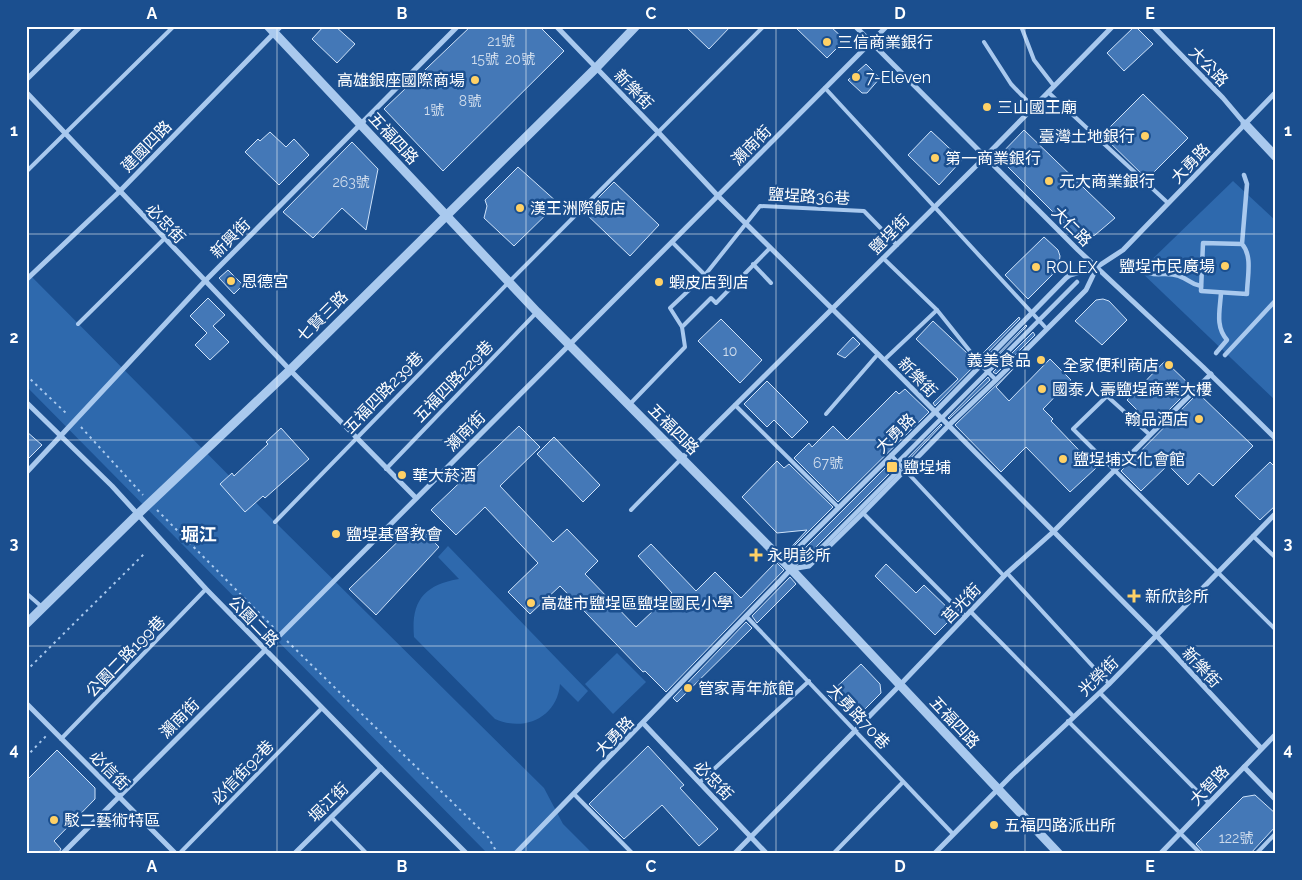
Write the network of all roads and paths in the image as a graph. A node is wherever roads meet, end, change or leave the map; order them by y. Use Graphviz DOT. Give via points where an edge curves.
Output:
graph roads {
  1 [pos="81,26"];
  2 [pos="174,26"];
  3 [pos="458,26"];
  4 [pos="556,26"];
  5 [pos="636,26"];
  6 [pos="764,26"];
  7 [pos="855,26"];
  8 [pos="886,26"];
  9 [pos="1021,26"];
  10 [pos="1113,26"];
  11 [pos="1153,26"];
  12 [pos="274,28"];
  13 [pos="871,42"];
  14 [pos="984,42"];
  15 [pos="596,68"];
  16 [pos="26,80"];
  17 [pos="1054,86"];
  18 [pos="825,88"];
  19 [pos="26,92"];
  20 [pos="1048,92"];
  21 [pos="1276,92"];
  22 [pos="1033,107"];
  23 [pos="1245,124"];
  24 [pos="360,125"];
  25 [pos="658,132"];
  26 [pos="66,133"];
  27 [pos="985,156"];
  28 [pos="1276,157"];
  29 [pos="26,172"];
  30 [pos="1244,175"];
  31 [pos="119,192"];
  32 [pos="718,196"];
  33 [pos="1168,203"];
  34 [pos="934,207"];
  35 [pos="446,215"];
  36 [pos="745,224"];
  37 [pos="164,239"];
  38 [pos="672,242"];
  39 [pos="1242,244"];
  40 [pos="897,245"];
  41 [pos="770,248"];
  42 [pos="883,258"];
  43 [pos="754,264"];
  44 [pos="1137,265"];
  45 [pos="1097,267"];
  46 [pos="705,275"];
  47 [pos="26,280"];
  48 [pos="205,281"];
  49 [pos="510,281"];
  50 [pos="1077,282"];
  51 [pos="771,283"];
  52 [pos="1201,286"];
  53 [pos="1221,293"];
  54 [pos="1276,300"];
  55 [pos="831,310"];
  56 [pos="937,310"];
  57 [pos="537,312"];
  58 [pos="1032,313"];
  59 [pos="1039,320"];
  60 [pos="78,324"];
  61 [pos="682,327"];
  62 [pos="1046,328"];
  63 [pos="570,344"];
  64 [pos="1216,353"];
  65 [pos="878,354"];
  66 [pos="1225,355"];
  67 [pos="884,360"];
  68 [pos="981,365"];
  69 [pos="290,370"];
  70 [pos="987,372"];
  71 [pos="1210,374"];
  72 [pos="26,375"];
  73 [pos="996,380"];
  74 [pos="26,402"];
  75 [pos="629,405"];
  76 [pos="735,405"];
  77 [pos="935,412"];
  78 [pos="826,414"];
  79 [pos="69,415"];
  80 [pos="941,418"];
  81 [pos="948,426"];
  82 [pos="81,428"];
  83 [pos="1150,435"];
  84 [pos="61,436"];
  85 [pos="356,437"];
  86 [pos="1276,439"];
  87 [pos="891,455"];
  88 [pos="682,458"];
  89 [pos="898,462"];
  90 [pos="386,469"];
  91 [pos="905,470"];
  92 [pos="1114,471"];
  93 [pos="26,473"];
  94 [pos="124,474"];
  95 [pos="416,498"];
  96 [pos="838,508"];
  97 [pos="631,510"];
  98 [pos="863,513"];
  99 [pos="138,514"];
  100 [pos="1276,514"];
  101 [pos="275,522"];
  102 [pos="174,527"];
  103 [pos="1053,532"];
  104 [pos="1253,536"];
  105 [pos="144,554"];
  106 [pos="1276,558"];
  107 [pos="791,569"];
  108 [pos="1218,572"];
  109 [pos="1005,575"];
  110 [pos="206,589"];
  111 [pos="26,593"];
  112 [pos="42,608"];
  113 [pos="967,614"];
  114 [pos="746,616"];
  115 [pos="26,624"];
  116 [pos="270,624"];
  117 [pos="1276,630"];
  118 [pos="1157,636"];
  119 [pos="285,639"];
  120 [pos="265,650"];
  121 [pos="26,671"];
  122 [pos="809,681"];
  123 [pos="1109,684"];
  124 [pos="899,686"];
  125 [pos="1100,693"];
  126 [pos="26,703"];
  127 [pos="322,708"];
  128 [pos="1071,718"];
  129 [pos="643,723"];
  130 [pos="53,730"];
  131 [pos="856,730"];
  132 [pos="1276,734"];
  133 [pos="61,739"];
  134 [pos="1261,748"];
  135 [pos="26,757"];
  136 [pos="1244,767"];
  137 [pos="381,768"];
  138 [pos="700,782"];
  139 [pos="903,782"];
  140 [pos="997,789"];
  141 [pos="574,794"];
  142 [pos="118,797"];
  143 [pos="1276,800"];
  144 [pos="1209,803"];
  145 [pos="331,817"];
  146 [pos="1180,833"];
  147 [pos="1276,833"];
  148 [pos="953,834"];
  149 [pos="751,836"];
  150 [pos="62,854"];
  151 [pos="178,854"];
  152 [pos="294,854"];
  153 [pos="367,854"];
  154 [pos="467,854"];
  155 [pos="498,854"];
  156 [pos="515,854"];
  157 [pos="632,854"];
  158 [pos="734,854"];
  159 [pos="767,854"];
  160 [pos="833,854"];
  161 [pos="934,854"];
  162 [pos="1059,854"];
  163 [pos="1160,854"];
  164 [pos="1201,854"];
  165 [pos="1256,854"];
  1 -- 16 [label="street"];
  2 -- 26 [label="lane"];
  3 -- 24 [label="street, 新興街"];
  4 -- 15 [label="street, 新樂街"];
  5 -- 15 [label="street, 七賢三路"];
  6 -- 25 [label="lane, 五福四路239巷"];
  7 -- 13 [label="street, 大仁路"];
  8 -- 13 [label="street, 瀨南街"];
  9 -- 17 [label="lane" via="1034,60"];
  10 -- 17 [label="street, 鹽埕街"];
  11 -- 23 [label="street, 大公路"];
  12 -- 24 [label="street, 五福四路"];
  12 -- 31 [label="street, 建國四路"];
  13 -- 18 [label="street, 瀨南街"];
  13 -- 27 [label="street, 大仁路"];
  14 -- 22 [label="lane" via="1011,84"];
  15 -- 25 [label="street, 新樂街"];
  15 -- 35 [label="street, 七賢三路"];
  17 -- 20 [label="street, 鹽埕街"];
  18 -- 32 [label="street, 瀨南街"];
  18 -- 34 [label="lane"];
  19 -- 26 [label="street, 必忠街"];
  20 -- 22 [label="street, 鹽埕街"];
  20 -- 33 [label="lane"];
  21 -- 23 [label="street, 大勇路"];
  22 -- 27 [label="street, 鹽埕街"];
  23 -- 28 [label="street"];
  23 -- 33 [label="street, 大勇路"];
  24 -- 35 [label="street, 五福四路"];
  24 -- 48 [label="street, 新興街"];
  25 -- 32 [label="street, 新樂街"];
  25 -- 49 [label="lane, 五福四路239巷"];
  26 -- 29 [label="lane"];
  26 -- 31 [label="street, 必忠街"];
  27 -- 34 [label="street, 鹽埕街"];
  27 -- 45 [label="street, 大仁路"];
  30 -- 39 [label="street" via="1247,184"];
  31 -- 37 [label="street, 必忠街"];
  31 -- 47 [label="street, 建國四路"];
  32 -- 36 [label="street, 新樂街"];
  32 -- 38 [label="street, 瀨南街"];
  33 -- 45 [label="street, 大勇路" via="1123,250"];
  34 -- 40 [label="street, 鹽埕街"];
  34 -- 58 [label="lane"];
  35 -- 49 [label="street, 五福四路"];
  35 -- 69 [label="street, 七賢三路"];
  36 -- 40 [label="lane, 鹽埕路36巷" via="760,206 864,211"];
  36 -- 41 [label="street, 新樂街"];
  36 -- 46 [label="lane"];
  37 -- 48 [label="street, 必忠街"];
  37 -- 60 [label="lane"];
  38 -- 46 [label="lane"];
  38 -- 63 [label="street, 瀨南街"];
  39 -- 52 [label="street" via="1203,243"];
  39 -- 53 [label="street" via="1249,258 1247,294"];
  40 -- 42 [label="street, 鹽埕街"];
  41 -- 43 [label="lane"];
  41 -- 55 [label="street, 新樂街"];
  42 -- 55 [label="street, 鹽埕街"];
  42 -- 56 [label="lane"];
  43 -- 51 [label="lane"];
  43 -- 61 [label="lane" via="716,303 711,298"];
  44 -- 52 [label="street" via="1153,275 1178,275 1192,285"];
  45 -- 58 [label="street, 大勇路" via="1070,274"];
  45 -- 62 [label="street, 大勇路" via="1086,290"];
  45 -- 71 [label="street, 大仁路"];
  46 -- 61 [label="lane" via="670,308"];
  48 -- 69 [label="street, 必忠街"];
  48 -- 84 [label="street, 新興街"];
  49 -- 57 [label="street, 五福四路"];
  49 -- 85 [label="lane, 五福四路239巷"];
  50 -- 59 [label="street"];
  52 -- 53 [label="street" via="1201,291"];
  53 -- 64 [label="street" via="1219,327 1227,340"];
  54 -- 66 [label="street"];
  55 -- 65 [label="street, 新樂街"];
  55 -- 76 [label="street, 鹽埕街"];
  56 -- 67 [label="lane"];
  56 -- 68 [label="lane"];
  57 -- 63 [label="street, 五福四路"];
  57 -- 90 [label="lane, 五福四路229巷"];
  58 -- 59 [label="lane"];
  58 -- 68 [label="street, 大勇路"];
  59 -- 62 [label="lane"];
  59 -- 70 [label="street"];
  61 -- 75 [label="lane" via="686,347"];
  62 -- 73 [label="street, 大勇路"];
  63 -- 75 [label="street, 五福四路"];
  63 -- 95 [label="street, 瀨南街"];
  65 -- 67 [label="street, 新樂街"];
  65 -- 78 [label="lane"];
  67 -- 77 [label="street, 新樂街"];
  68 -- 70 [label="lane"];
  68 -- 77 [label="street, 大勇路"];
  69 -- 85 [label="street, 必忠街"];
  69 -- 99 [label="street, 七賢三路"];
  70 -- 73 [label="lane"];
  70 -- 80 [label="street"];
  71 -- 83 [label="street, 莒光街"];
  71 -- 86 [label="street, 大仁路"];
  72 -- 79 [label="path"];
  73 -- 81 [label="street, 大勇路"];
  74 -- 84 [label="street, 公園二路"];
  75 -- 88 [label="street, 五福四路"];
  76 -- 88 [label="street, 鹽埕街"];
  76 -- 96 [label="lane"];
  77 -- 80 [label="street, 新樂街"];
  77 -- 87 [label="street, 大勇路"];
  80 -- 81 [label="street, 新樂街"];
  80 -- 89 [label="street"];
  81 -- 91 [label="street, 大勇路"];
  81 -- 103 [label="street, 新樂街"];
  82 -- 94 [label="path"];
  83 -- 92 [label="street, 莒光街"];
  83 -- 92 [label="lane" via="1107,396 1073,429"];
  84 -- 93 [label="street, 新興街"];
  84 -- 99 [label="street, 公園二路"];
  85 -- 90 [label="street, 必忠街"];
  85 -- 101 [label="lane, 五福四路239巷"];
  87 -- 89 [label="lane"];
  87 -- 96 [label="street, 大勇路"];
  88 -- 97 [label="lane"];
  88 -- 107 [label="street, 五福四路"];
  89 -- 91 [label="lane"];
  89 -- 107 [label="street" via="894,466 899,470 808,561 803,556"];
  90 -- 95 [label="street, 必忠街"];
  91 -- 98 [label="street, 大勇路"];
  91 -- 109 [label="lane"];
  92 -- 103 [label="street, 莒光街"];
  92 -- 108 [label="lane"];
  95 -- 120 [label="street, 瀨南街"];
  96 -- 107 [label="street, 大勇路" via="792,554"];
  98 -- 107 [label="street, 大勇路" via="809,566"];
  98 -- 113 [label="lane"];
  99 -- 110 [label="street, 公園二路"];
  99 -- 112 [label="street, 七賢三路"];
  100 -- 104 [label="street, 光榮街"];
  102 -- 116 [label="path"];
  103 -- 109 [label="street, 莒光街"];
  103 -- 118 [label="street, 新樂街"];
  104 -- 106 [label="lane"];
  104 -- 108 [label="street, 光榮街"];
  105 -- 121 [label="path"];
  107 -- 114 [label="street, 大勇路"];
  107 -- 124 [label="street, 五福四路"];
  108 -- 117 [label="lane"];
  108 -- 118 [label="street, 光榮街"];
  109 -- 113 [label="street, 莒光街"];
  109 -- 123 [label="lane"];
  110 -- 120 [label="street, 公園二路"];
  110 -- 133 [label="lane, 公園二路199巷"];
  111 -- 112 [label="lane"];
  112 -- 115 [label="street, 七賢三路"];
  113 -- 124 [label="street, 莒光街"];
  113 -- 128 [label="lane"];
  114 -- 122 [label="lane, 大勇路70巷"];
  114 -- 129 [label="street, 大勇路"];
  118 -- 123 [label="street, 光榮街"];
  118 -- 134 [label="street, 新樂街"];
  119 -- 155 [label="path" via="488,837"];
  120 -- 127 [label="street, 公園二路"];
  120 -- 142 [label="street, 瀨南街"];
  122 -- 131 [label="lane, 大勇路70巷"];
  122 -- 138 [label="lane"];
  123 -- 125 [label="street, 光榮街"];
  124 -- 131 [label="street, 莒光街"];
  124 -- 140 [label="street, 五福四路"];
  125 -- 128 [label="street, 光榮街"];
  125 -- 144 [label="lane"];
  126 -- 130 [label="street, 必信街"];
  127 -- 137 [label="street, 公園二路"];
  127 -- 151 [label="lane, 必信街92巷"];
  128 -- 140 [label="street, 光榮街"];
  128 -- 146 [label="lane"];
  129 -- 138 [label="street, 必忠街"];
  129 -- 141 [label="street, 大勇路"];
  130 -- 133 [label="street, 必信街"];
  130 -- 135 [label="path"];
  131 -- 139 [label="lane, 大勇路70巷"];
  131 -- 149 [label="street, 莒光街"];
  132 -- 134 [label="street, 大智路"];
  133 -- 142 [label="street, 必信街"];
  134 -- 136 [label="street, 大智路"];
  136 -- 143 [label="street"];
  136 -- 144 [label="street, 大智路"];
  137 -- 145 [label="street, 堀江街"];
  137 -- 154 [label="street, 公園二路"];
  138 -- 149 [label="street, 必忠街"];
  139 -- 148 [label="lane, 大勇路70巷"];
  139 -- 160 [label="lane"];
  140 -- 148 [label="street, 光榮街"];
  140 -- 162 [label="street, 五福四路"];
  141 -- 156 [label="street, 大勇路"];
  141 -- 157 [label="lane"];
  142 -- 150 [label="street, 瀨南街"];
  142 -- 151 [label="street, 必信街"];
  144 -- 146 [label="street, 大智路"];
  145 -- 152 [label="street, 堀江街"];
  145 -- 153 [label="lane"];
  146 -- 163 [label="street, 大智路"];
  146 -- 164 [label="lane"];
  147 -- 165 [label="lane"];
  148 -- 161 [label="street, 光榮街"];
  149 -- 158 [label="street, 莒光街"];
  149 -- 159 [label="street, 必忠街"];
}
